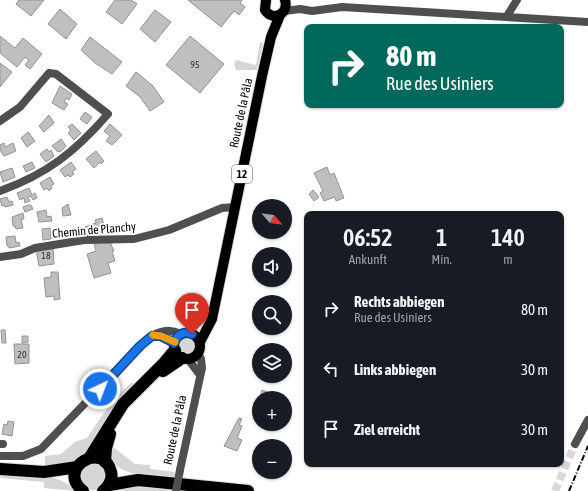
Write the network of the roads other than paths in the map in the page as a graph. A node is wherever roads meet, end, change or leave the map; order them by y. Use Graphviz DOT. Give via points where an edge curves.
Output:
graph roads {
  1 [pos="266,0"];
  2 [pos="517,0"];
  3 [pos="281,9"];
  4 [pos="507,16"];
  5 [pos="588,22"];
  6 [pos="0,121"];
  7 [pos="0,191"];
  8 [pos="234,207"];
  9 [pos="0,257"];
  10 [pos="213,312"];
  11 [pos="181,334"];
  12 [pos="192,334"];
  13 [pos="156,335"];
  14 [pos="200,342"];
  15 [pos="180,352"];
  16 [pos="198,353"];
  17 [pos="200,375"];
  18 [pos="588,420"];
  19 [pos="575,444"];
  20 [pos="0,456"];
  21 [pos="90,457"];
  22 [pos="108,466"];
  23 [pos="77,467"];
  24 [pos="0,469"];
  25 [pos="44,472"];
  26 [pos="138,480"];
  27 [pos="75,481"];
  28 [pos="106,488"];
  29 [pos="82,491"];
  30 [pos="176,491"];
  31 [pos="248,491"];
  1 -- 3 [label="main road" via="265,10"];
  2 -- 4 [label="street"];
  3 -- 4 [label="street" via="312,11 342,7"];
  3 -- 8 [label="main road, Route de la Pâla / 12" via="271,37"];
  4 -- 5 [label="street"];
  6 -- 7 [label="street" via="20,107 49,73 56,74 108,114 60,161 34,177"];
  8 -- 9 [label="street, Chemin de Planchy" via="222,208 169,230 134,240 84,240"];
  8 -- 10 [label="main road, Route de la Pâla / 12"];
  10 -- 12 [label="main road, Route de la Pâla / 12" via="206,323"];
  10 -- 14 [label="main road, Route de la Pâla / 12" via="210,325"];
  11 -- 12 [label="main road"];
  11 -- 13 [label="street" via="165,330"];
  11 -- 15 [label="main road"];
  12 -- 14 [label="main road"];
  13 -- 15 [label="street"];
  13 -- 20 [label="street" via="140,346 41,449 23,456"];
  14 -- 16 [label="main road, 12"];
  15 -- 16 [label="main road" via="194,357"];
  15 -- 17 [label="street"];
  15 -- 21 [label="highway" via="164,363 123,404"];
  15 -- 22 [label="highway" via="122,414 107,442"];
  16 -- 17 [label="street, Route de la Pâla" via="201,359"];
  17 -- 30 [label="street, Route de la Pâla, bridge"];
  18 -- 19 [label="street"];
  21 -- 22 [label="highway" via="99,458"];
  21 -- 23 [label="highway"];
  22 -- 26 [label="highway"];
  22 -- 28 [label="highway" via="111,478"];
  23 -- 25 [label="highway"];
  23 -- 27 [label="highway"];
  24 -- 25 [label="highway"];
  25 -- 27 [label="highway"];
  26 -- 28 [label="highway"];
  26 -- 31 [label="highway"];
  27 -- 29 [label="highway"];
}
